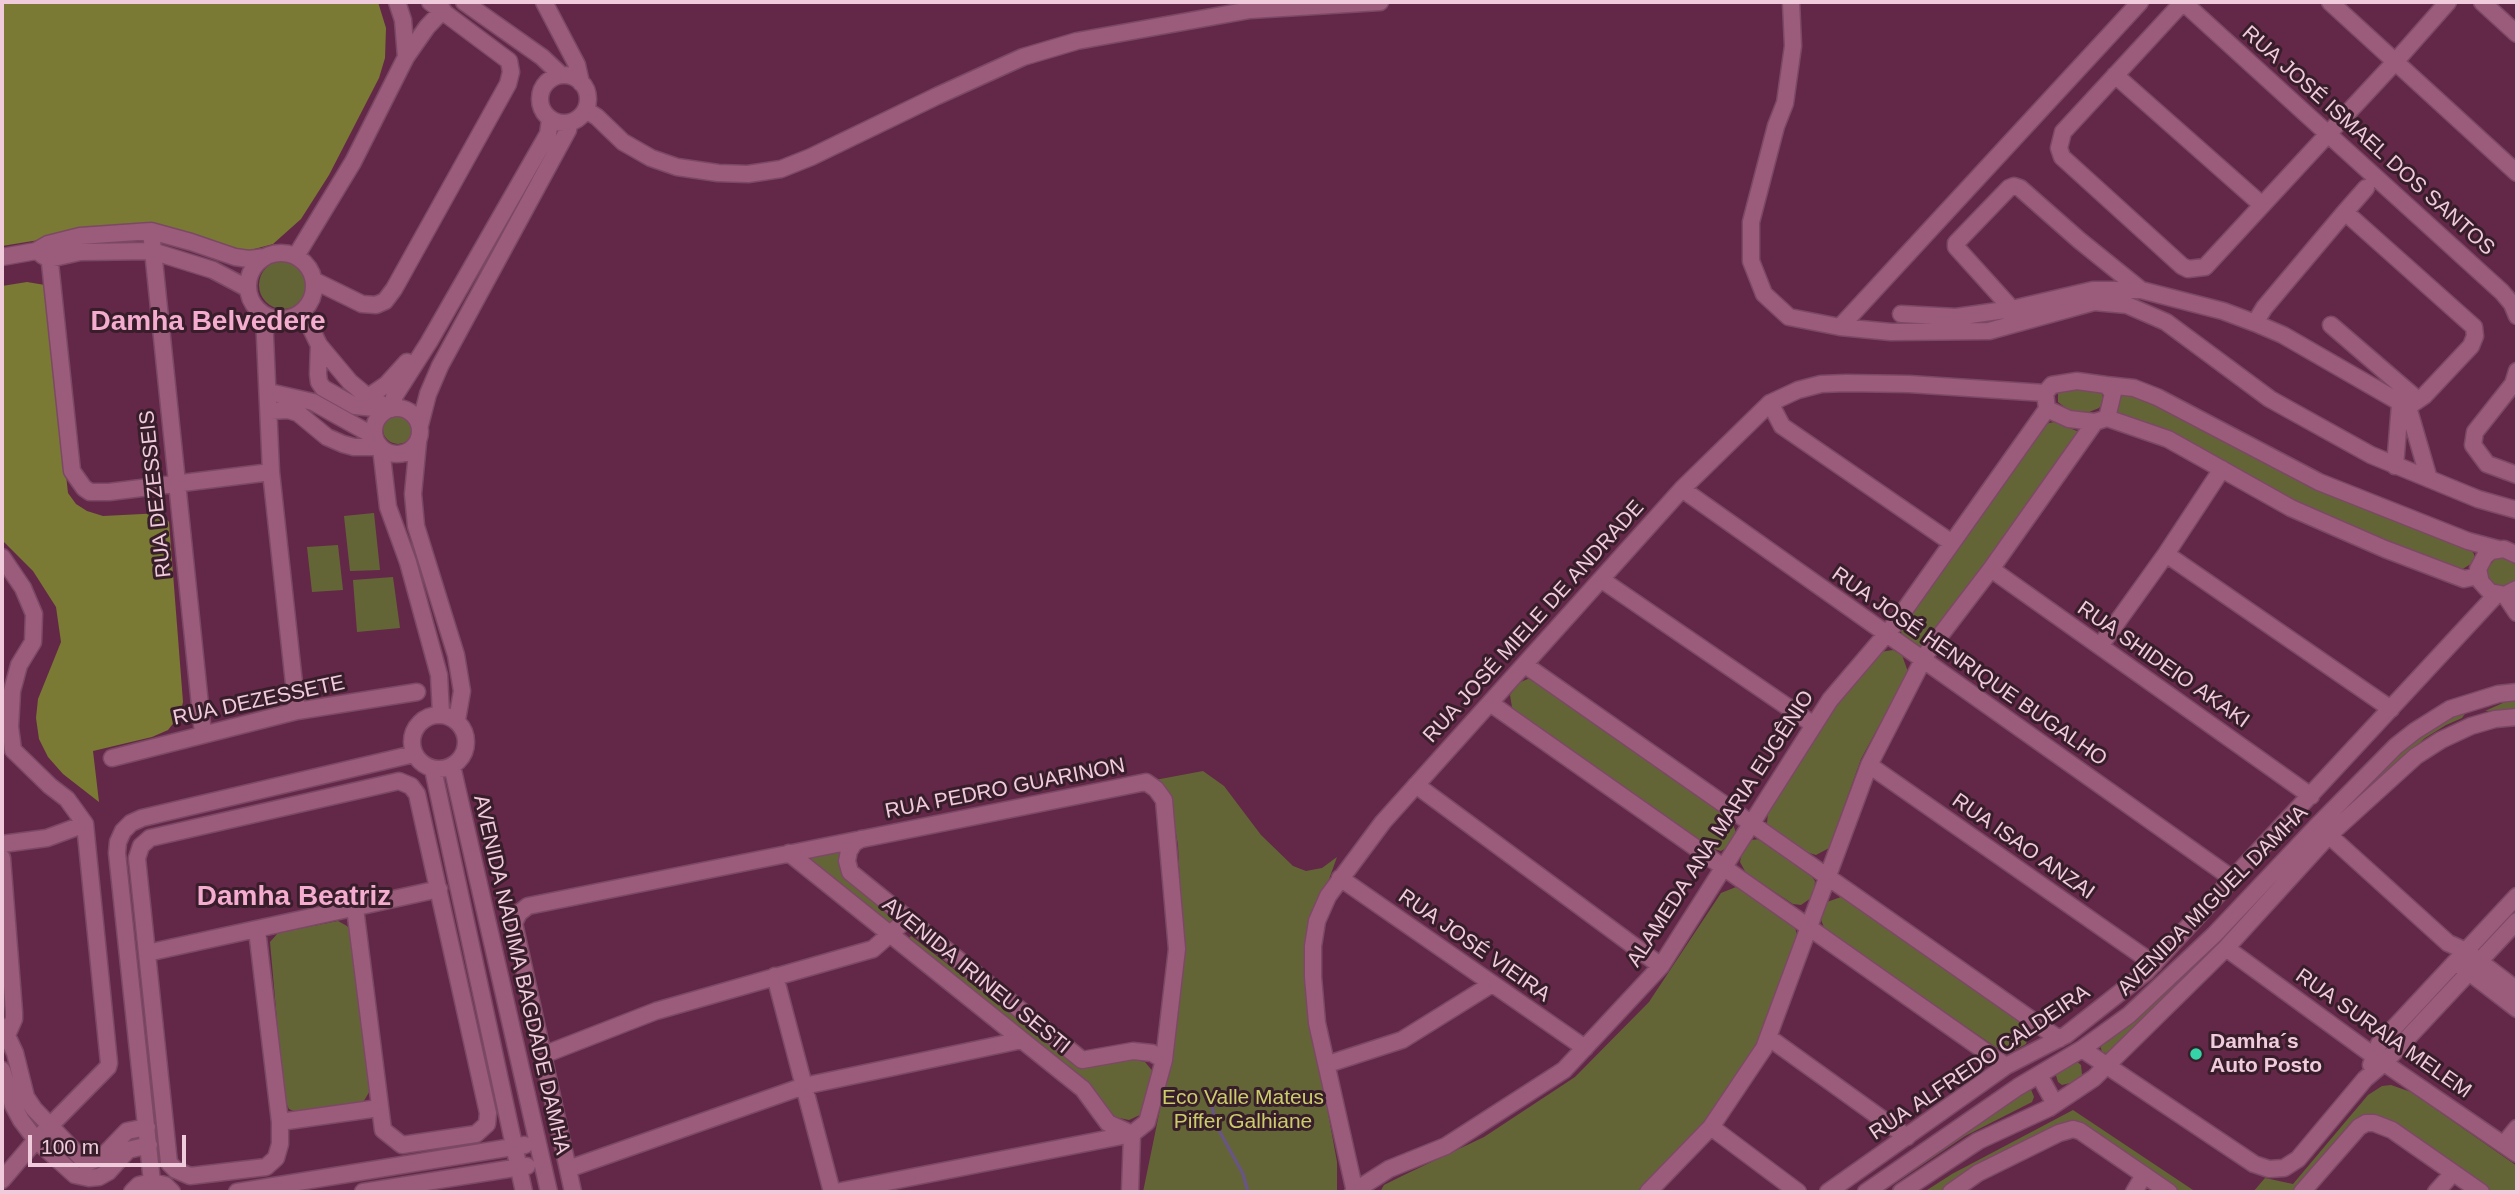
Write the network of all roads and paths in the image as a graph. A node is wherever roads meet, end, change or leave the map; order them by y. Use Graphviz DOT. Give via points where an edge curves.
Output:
graph roads {
  1 [pos="397,2"];
  2 [pos="464,2"];
  3 [pos="544,2"];
  4 [pos="1380,2"];
  5 [pos="1791,2"];
  6 [pos="2140,2"];
  7 [pos="2183,2"];
  8 [pos="2330,2"];
  9 [pos="2448,2"];
  10 [pos="2482,2"];
  11 [pos="436,6"];
  12 [pos="2514,24"];
  13 [pos="570,54"];
  14 [pos="542,57"];
  15 [pos="406,58"];
  16 [pos="2395,62"];
  17 [pos="562,75"];
  18 [pos="2115,75"];
  19 [pos="582,83"];
  20 [pos="544,84"];
  21 [pos="586,110"];
  22 [pos="550,120"];
  23 [pos="569,122"];
  24 [pos="2329,134"];
  25 [pos="2517,173"];
  26 [pos="2366,188"];
  27 [pos="2262,205"];
  28 [pos="2345,212"];
  29 [pos="151,231"];
  30 [pos="44,251"];
  31 [pos="152,251"];
  32 [pos="296,256"];
  33 [pos="2,257"];
  34 [pos="265,257"];
  35 [pos="315,281"];
  36 [pos="247,288"];
  37 [pos="2141,290"];
  38 [pos="2012,309"];
  39 [pos="2516,310"];
  40 [pos="303,312"];
  41 [pos="1902,314"];
  42 [pos="264,315"];
  43 [pos="2255,323"];
  44 [pos="2330,325"];
  45 [pos="1840,327"];
  46 [pos="429,341"];
  47 [pos="319,345"];
  48 [pos="2517,371"];
  49 [pos="2106,385"];
  50 [pos="269,392"];
  51 [pos="2046,401"];
  52 [pos="365,402"];
  53 [pos="1770,404"];
  54 [pos="2409,404"];
  55 [pos="391,409"];
  56 [pos="270,411"];
  57 [pos="2101,420"];
  58 [pos="419,425"];
  59 [pos="354,427"];
  60 [pos="418,442"];
  61 [pos="378,444"];
  62 [pos="2395,466"];
  63 [pos="2222,469"];
  64 [pos="271,472"];
  65 [pos="2517,475"];
  66 [pos="2429,479"];
  67 [pos="175,482"];
  68 [pos="1682,489"];
  69 [pos="2517,510"];
  70 [pos="1952,542"];
  71 [pos="2498,549"];
  72 [pos="2166,554"];
  73 [pos="2517,555"];
  74 [pos="2,557"];
  75 [pos="1991,569"];
  76 [pos="2479,576"];
  77 [pos="1602,580"];
  78 [pos="2506,593"];
  79 [pos="2517,613"];
  80 [pos="1886,634"];
  81 [pos="2100,646"];
  82 [pos="1923,660"];
  83 [pos="1525,665"];
  84 [pos="417,692"];
  85 [pos="2512,693"];
  86 [pos="1490,703"];
  87 [pos="2391,709"];
  88 [pos="297,711"];
  89 [pos="441,714"];
  90 [pos="2517,717"];
  91 [pos="457,720"];
  92 [pos="1814,725"];
  93 [pos="2472,726"];
  94 [pos="203,734"];
  95 [pos="8,751"];
  96 [pos="414,754"];
  97 [pos="112,758"];
  98 [pos="1869,765"];
  99 [pos="452,766"];
  100 [pos="433,769"];
  101 [pos="1416,785"];
  102 [pos="2311,796"];
  103 [pos="85,824"];
  104 [pos="1752,824"];
  105 [pos="2323,830"];
  106 [pos="861,839"];
  107 [pos="2,844"];
  108 [pos="789,853"];
  109 [pos="2,858"];
  110 [pos="1724,868"];
  111 [pos="1827,877"];
  112 [pos="1340,878"];
  113 [pos="2233,879"];
  114 [pos="439,890"];
  115 [pos="2517,896"];
  116 [pos="355,908"];
  117 [pos="907,919"];
  118 [pos="2517,921"];
  119 [pos="1809,927"];
  120 [pos="257,930"];
  121 [pos="890,935"];
  122 [pos="6,940"];
  123 [pos="2225,948"];
  124 [pos="147,953"];
  125 [pos="2468,962"];
  126 [pos="2154,964"];
  127 [pos="1661,966"];
  128 [pos="775,976"];
  129 [pos="1492,984"];
  130 [pos="2517,990"];
  131 [pos="2517,1009"];
  132 [pos="4,1030"];
  133 [pos="1768,1037"];
  134 [pos="2059,1039"];
  135 [pos="1022,1040"];
  136 [pos="1585,1048"];
  137 [pos="2082,1049"];
  138 [pos="543,1055"];
  139 [pos="2380,1059"];
  140 [pos="1164,1060"];
  141 [pos="1328,1064"];
  142 [pos="2108,1065"];
  143 [pos="2006,1066"];
  144 [pos="2,1070"];
  145 [pos="2039,1075"];
  146 [pos="804,1086"];
  147 [pos="2055,1104"];
  148 [pos="380,1108"];
  149 [pos="280,1122"];
  150 [pos="50,1126"];
  151 [pos="147,1127"];
  152 [pos="1711,1127"];
  153 [pos="2517,1128"];
  154 [pos="1132,1133"];
  155 [pos="1907,1137"];
  156 [pos="36,1140"];
  157 [pos="538,1143"];
  158 [pos="149,1145"];
  159 [pos="514,1146"];
  160 [pos="2511,1149"];
  161 [pos="542,1163"];
  162 [pos="391,1166"];
  163 [pos="518,1167"];
  164 [pos="568,1169"];
  165 [pos="89,1170"];
  166 [pos="2453,1173"];
  167 [pos="2144,1175"];
  168 [pos="2,1180"];
  169 [pos="152,1182"];
  170 [pos="394,1187"];
  171 [pos="286,1188"];
  172 [pos="172,1191"];
  173 [pos="1354,1191"];
  174 [pos="132,1192"];
  175 [pos="237,1192"];
  176 [pos="363,1192"];
  177 [pos="524,1192"];
  178 [pos="549,1192"];
  179 [pos="573,1192"];
  180 [pos="834,1192"];
  181 [pos="1130,1192"];
  182 [pos="1648,1192"];
  183 [pos="1798,1192"];
  184 [pos="1828,1192"];
  185 [pos="1866,1192"];
  186 [pos="1901,1192"];
  187 [pos="1951,1192"];
  188 [pos="2134,1192"];
  189 [pos="2169,1192"];
  190 [pos="2302,1192"];
  191 [pos="2437,1192"];
  192 [pos="2481,1192"];
  1 -- 15 [label="street" via="404,20"];
  2 -- 14 [label="street"];
  3 -- 13 [label="street"];
  4 -- 21 [label="street" via="1250,10 1063,45 1023,57 811,157 781,169 748,174 677,167 651,158 623,142"];
  5 -- 45 [label="street" via="1793,46 1785,103 1751,222 1751,261 1764,294 1788,317"];
  6 -- 45 [label="street"];
  7 -- 18 [label="street"];
  7 -- 24 [label="street, RUA JOSÉ ISMAEL DOS SANTOS"];
  8 -- 16 [label="street"];
  9 -- 16 [label="street"];
  10 -- 12 [label="street"];
  11 -- 15 [label="street"];
  11 -- 35 [label="street" via="509,61 508,84 385,300 362,304"];
  13 -- 17 [label="street"];
  13 -- 19 [label="street"];
  14 -- 17 [label="street"];
  14 -- 20 [label="street"];
  15 -- 32 [label="street" via="353,162"];
  16 -- 24 [label="street"];
  16 -- 25 [label="street"];
  17 -- 19 [label="street"];
  17 -- 20 [label="street"];
  18 -- 27 [label="street"];
  18 -- 27 [label="street" via="2063,132 2059,140 2062,157 2182,266 2206,267"];
  19 -- 21 [label="street" via="588,96"];
  20 -- 22 [label="street" via="539,103"];
  21 -- 23 [label="street"];
  22 -- 23 [label="street"];
  22 -- 46 [label="street" via="548,134"];
  23 -- 58 [label="street" via="440,366"];
  24 -- 27 [label="street"];
  24 -- 39 [label="street, RUA JOSÉ ISMAEL DOS SANTOS" via="2502,292"];
  26 -- 28 [label="street"];
  28 -- 43 [label="street"];
  28 -- 54 [label="street" via="2474,327 2471,346"];
  29 -- 30 [label="street" via="80,236"];
  29 -- 31 [label="street, RUA DEZESSEIS"];
  29 -- 34 [label="street" via="235,257"];
  30 -- 31 [label="street"];
  30 -- 33 [label="street"];
  30 -- 67 [label="street" via="72,471 90,492"];
  31 -- 36 [label="street" via="213,270"];
  31 -- 67 [label="street, RUA DEZESSEIS"];
  32 -- 34 [label="street" via="281,252"];
  32 -- 35 [label="street"];
  34 -- 36 [label="street" via="250,273"];
  35 -- 40 [label="street" via="313,298"];
  36 -- 42 [label="street" via="252,304"];
  37 -- 38 [label="street" via="2093,290"];
  37 -- 38 [label="street" via="2014,186 1956,243"];
  37 -- 43 [label="street"];
  38 -- 41 [label="street" via="1956,317"];
  40 -- 42 [label="street" via="280,320"];
  40 -- 47 [label="street"];
  42 -- 50 [label="street"];
  43 -- 54 [label="street"];
  44 -- 54 [label="street"];
  45 -- 62 [label="street" via="1891,332 1989,331 2094,302 2127,305 2166,322 2270,399"];
  46 -- 52 [label="street"];
  46 -- 55 [label="street"];
  47 -- 52 [label="street"];
  47 -- 52 [label="street" via="323,388 348,402"];
  48 -- 65 [label="street" via="2513,384 2475,432 2473,444 2487,464"];
  49 -- 51 [label="street" via="2052,385"];
  49 -- 57 [label="street" via="2113,393"];
  49 -- 71 [label="street" via="2157,397 2319,482"];
  50 -- 56 [label="street"];
  50 -- 59 [label="street" via="313,402"];
  51 -- 53 [label="street, RUA JOSÉ MIELE DE ANDRADE" via="1921,384 1846,383 1798,390"];
  51 -- 57 [label="street" via="2069,419"];
  51 -- 70 [label="street, ALAMEDA ANA MARIA EUGÊNIO"];
  52 -- 55 [label="street"];
  52 -- 59 [label="street"];
  53 -- 68 [label="street, RUA JOSÉ MIELE DE ANDRADE"];
  53 -- 70 [label="street" via="1782,426"];
  54 -- 62 [label="street"];
  54 -- 66 [label="street"];
  55 -- 58 [label="street" via="410,412"];
  55 -- 61 [label="street" via="376,421"];
  56 -- 61 [label="street" via="298,413 327,438 343,444"];
  56 -- 64 [label="street"];
  57 -- 63 [label="street" via="2168,439"];
  57 -- 75 [label="street"];
  58 -- 60 [label="street"];
  59 -- 61 [label="street"];
  60 -- 61 [label="street" via="397,454"];
  60 -- 91 [label="street" via="413,494 416,526 456,655 462,691"];
  61 -- 89 [label="street" via="388,507 439,675"];
  62 -- 66 [label="street"];
  63 -- 72 [label="street"];
  63 -- 76 [label="street" via="2291,508 2385,549 2465,579"];
  64 -- 67 [label="street"];
  64 -- 88 [label="street"];
  66 -- 69 [label="street"];
  67 -- 94 [label="street, RUA DEZESSEIS"];
  68 -- 77 [label="street, RUA JOSÉ MIELE DE ANDRADE"];
  68 -- 80 [label="street, RUA JOSÉ HENRIQUE BUGALHO"];
  70 -- 80 [label="street, ALAMEDA ANA MARIA EUGÊNIO"];
  71 -- 73 [label="street"];
  71 -- 76 [label="street" via="2485,556"];
  72 -- 81 [label="street"];
  72 -- 87 [label="street"];
  74 -- 95 [label="street" via="19,580 34,614 33,642 19,665 12,691"];
  75 -- 81 [label="street, RUA SHIDEIO AKAKI"];
  75 -- 82 [label="street"];
  76 -- 78 [label="street" via="2484,588"];
  77 -- 83 [label="street, RUA JOSÉ MIELE DE ANDRADE"];
  77 -- 92 [label="street"];
  78 -- 79 [label="street"];
  78 -- 87 [label="street, RUA ALFREDO CALDEIRA"];
  80 -- 82 [label="street, RUA JOSÉ HENRIQUE BUGALHO"];
  80 -- 92 [label="street, ALAMEDA ANA MARIA EUGÊNIO"];
  81 -- 102 [label="street, RUA SHIDEIO AKAKI"];
  82 -- 98 [label="street"];
  82 -- 113 [label="street, RUA JOSÉ HENRIQUE BUGALHO"];
  83 -- 86 [label="street, RUA JOSÉ MIELE DE ANDRADE"];
  83 -- 104 [label="street"];
  84 -- 88 [label="street, RUA DEZESSETE"];
  85 -- 93 [label="street" via="2476,713"];
  85 -- 105 [label="street, AVENIDA MIGUEL DAMHA" via="2450,709 2415,731 2396,746"];
  86 -- 101 [label="street, RUA JOSÉ MIELE DE ANDRADE"];
  86 -- 110 [label="street"];
  87 -- 102 [label="street, RUA ALFREDO CALDEIRA"];
  88 -- 94 [label="street, RUA DEZESSETE"];
  89 -- 91 [label="street"];
  89 -- 96 [label="street" via="416,726"];
  90 -- 93 [label="street, AVENIDA MIGUEL DAMHA"];
  91 -- 99 [label="street" via="467,745"];
  92 -- 104 [label="street, ALAMEDA ANA MARIA EUGÊNIO"];
  93 -- 105 [label="street, AVENIDA MIGUEL DAMHA" via="2416,755"];
  94 -- 97 [label="street, RUA DEZESSETE"];
  95 -- 103 [label="street" via="67,799"];
  96 -- 100 [label="street"];
  96 -- 151 [label="street" via="142,818 123,831 117,853"];
  98 -- 111 [label="street"];
  98 -- 126 [label="street, RUA ISAO ANZAI"];
  99 -- 100 [label="street"];
  99 -- 157 [label="street, AVENIDA NADIMA BAGDADE DAMHA"];
  100 -- 159 [label="street, AVENIDA NADIMA BAGDADE DAMHA"];
  101 -- 112 [label="street, RUA JOSÉ MIELE DE ANDRADE"];
  101 -- 127 [label="street"];
  102 -- 113 [label="street, RUA ALFREDO CALDEIRA"];
  103 -- 107 [label="street" via="47,838"];
  103 -- 150 [label="street" via="109,1062"];
  104 -- 110 [label="street, ALAMEDA ANA MARIA EUGÊNIO"];
  104 -- 111 [label="street"];
  105 -- 123 [label="street, AVENIDA MIGUEL DAMHA"];
  105 -- 125 [label="street"];
  105 -- 137 [label="street, AVENIDA MIGUEL DAMHA" via="2156,992"];
  106 -- 108 [label="street, RUA PEDRO GUARINON"];
  106 -- 117 [label="street, AVENIDA IRINEU SESTI" via="849,851 850,872"];
  106 -- 140 [label="street, RUA PEDRO GUARINON" via="1146,782 1156,789 1164,800 1177,949"];
  108 -- 121 [label="street, AVENIDA IRINEU SESTI"];
  108 -- 138 [label="street, RUA PEDRO GUARINON" via="528,906 519,913 514,923"];
  109 -- 122 [label="street"];
  110 -- 119 [label="street"];
  110 -- 127 [label="street, ALAMEDA ANA MARIA EUGÊNIO"];
  111 -- 119 [label="street"];
  111 -- 134 [label="street"];
  112 -- 129 [label="street, RUA JOSÉ VIEIRA"];
  112 -- 141 [label="street, RUA JOSÉ MIELE DE ANDRADE" via="1318,921 1313,946 1317,1023"];
  113 -- 126 [label="street, RUA ALFREDO CALDEIRA"];
  114 -- 116 [label="street"];
  114 -- 124 [label="street" via="418,794 399,781 150,838 137,858"];
  114 -- 148 [label="street" via="487,1124 476,1134 402,1144 383,1130"];
  115 -- 125 [label="street"];
  116 -- 120 [label="street"];
  116 -- 148 [label="street"];
  117 -- 121 [label="street"];
  117 -- 140 [label="street, AVENIDA IRINEU SESTI" via="1082,1060 1133,1051"];
  118 -- 125 [label="street"];
  119 -- 133 [label="street"];
  119 -- 143 [label="street"];
  120 -- 124 [label="street"];
  120 -- 149 [label="street"];
  121 -- 128 [label="street" via="873,949"];
  121 -- 135 [label="street, AVENIDA IRINEU SESTI"];
  122 -- 132 [label="street" via="14,1019"];
  123 -- 139 [label="street, RUA SURAIA MELEM"];
  123 -- 142 [label="street, AVENIDA MIGUEL DAMHA"];
  124 -- 149 [label="street" via="169,1163 190,1176 266,1167 276,1158"];
  125 -- 130 [label="street"];
  125 -- 131 [label="street"];
  125 -- 139 [label="street" via="2379,1044"];
  126 -- 134 [label="street, RUA ALFREDO CALDEIRA"];
  127 -- 136 [label="street, ALAMEDA ANA MARIA EUGÊNIO"];
  128 -- 138 [label="street" via="656,1011"];
  128 -- 146 [label="street"];
  129 -- 136 [label="street, RUA JOSÉ VIEIRA"];
  129 -- 141 [label="street" via="1402,1040"];
  132 -- 150 [label="street" via="26,1097"];
  133 -- 152 [label="street"];
  133 -- 155 [label="street"];
  134 -- 143 [label="street, RUA ALFREDO CALDEIRA"];
  135 -- 146 [label="street"];
  135 -- 154 [label="street, AVENIDA IRINEU SESTI" via="1083,1089 1108,1124"];
  136 -- 173 [label="street, ALAMEDA ANA MARIA EUGÊNIO" via="1564,1070 1446,1146 1389,1169"];
  137 -- 142 [label="street"];
  137 -- 145 [label="street, AVENIDA MIGUEL DAMHA"];
  138 -- 164 [label="street"];
  139 -- 142 [label="street" via="2298,1159 2284,1168 2269,1169"];
  139 -- 160 [label="street, RUA SURAIA MELEM"];
  140 -- 154 [label="street" via="1147,1122"];
  141 -- 173 [label="street, RUA JOSÉ MIELE DE ANDRADE"];
  142 -- 147 [label="street, AVENIDA MIGUEL DAMHA"];
  143 -- 155 [label="street, RUA ALFREDO CALDEIRA"];
  144 -- 156 [label="street" via="13,1105"];
  145 -- 147 [label="street"];
  145 -- 185 [label="street, AVENIDA MIGUEL DAMHA"];
  146 -- 164 [label="street"];
  146 -- 180 [label="street"];
  147 -- 186 [label="street, AVENIDA MIGUEL DAMHA" via="1978,1141"];
  148 -- 149 [label="street"];
  150 -- 156 [label="street"];
  150 -- 165 [label="street"];
  151 -- 158 [label="street"];
  151 -- 165 [label="street" via="127,1131"];
  152 -- 182 [label="street"];
  152 -- 183 [label="street"];
  153 -- 160 [label="street"];
  154 -- 180 [label="street"];
  154 -- 181 [label="street"];
  155 -- 184 [label="street, RUA ALFREDO CALDEIRA"];
  156 -- 165 [label="street" via="71,1172"];
  156 -- 168 [label="street"];
  157 -- 159 [label="street"];
  157 -- 161 [label="street, AVENIDA NADIMA BAGDADE DAMHA"];
  158 -- 165 [label="street" via="131,1148 107,1172"];
  158 -- 169 [label="street"];
  159 -- 162 [label="street"];
  159 -- 163 [label="street, AVENIDA NADIMA BAGDADE DAMHA"];
  161 -- 163 [label="street"];
  161 -- 178 [label="street, AVENIDA NADIMA BAGDADE DAMHA"];
  162 -- 170 [label="street"];
  162 -- 171 [label="street"];
  163 -- 170 [label="street"];
  163 -- 177 [label="street, AVENIDA NADIMA BAGDADE DAMHA"];
  164 -- 179 [label="street"];
  166 -- 190 [label="street" via="2392,1130 2365,1123"];
  166 -- 191 [label="street"];
  166 -- 192 [label="street"];
  167 -- 187 [label="street" via="2073,1129 1978,1173"];
  167 -- 188 [label="street"];
  167 -- 189 [label="street"];
  169 -- 172 [label="street"];
  169 -- 174 [label="street"];
  170 -- 176 [label="street"];
  171 -- 175 [label="street"];
}
